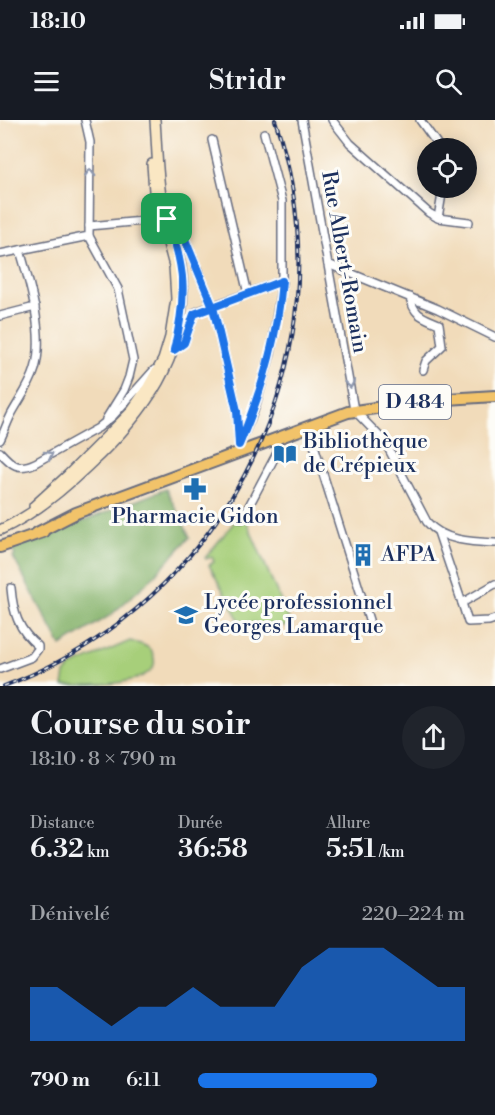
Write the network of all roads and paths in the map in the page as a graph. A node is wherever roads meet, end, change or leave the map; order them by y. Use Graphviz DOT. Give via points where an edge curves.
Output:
graph roads {
  1 [pos="85,120"];
  2 [pos="149,120"];
  3 [pos="155,120"];
  4 [pos="302,120"];
  5 [pos="333,120"];
  6 [pos="420,120"];
  7 [pos="264,133"];
  8 [pos="433,138"];
  9 [pos="213,140"];
  10 [pos="441,198"];
  11 [pos="163,204"];
  12 [pos="438,218"];
  13 [pos="164,219"];
  14 [pos="469,222"];
  15 [pos="89,226"];
  16 [pos="89,236"];
  17 [pos="20,250"];
  18 [pos="0,254"];
  19 [pos="328,264"];
  20 [pos="282,281"];
  21 [pos="248,294"];
  22 [pos="410,297"];
  23 [pos="35,307"];
  24 [pos="213,307"];
  25 [pos="0,316"];
  26 [pos="495,337"];
  27 [pos="174,350"];
  28 [pos="163,360"];
  29 [pos="423,370"];
  30 [pos="495,396"];
  31 [pos="354,410"];
  32 [pos="104,422"];
  33 [pos="308,426"];
  34 [pos="276,438"];
  35 [pos="0,440"];
  36 [pos="240,448"];
  37 [pos="0,453"];
  38 [pos="242,519"];
  39 [pos="1,527"];
  40 [pos="438,532"];
  41 [pos="495,543"];
  42 [pos="0,547"];
  43 [pos="495,584"];
  44 [pos="11,588"];
  45 [pos="462,603"];
  46 [pos="495,619"];
  47 [pos="369,620"];
  48 [pos="0,669"];
  15 -- 1 [label="street, one-way" via="90,142"];
  2 -- 13 [label="main road" via="154,191"];
  3 -- 11 [label="main road"];
  4 -- 19 [label="street, Rue Albert-Romain"];
  5 -- 12 [label="street" via="350,143"];
  6 -- 8 [label="street"];
  7 -- 20 [label="street" via="282,201"];
  9 -- 21 [label="street"];
  10 -- 12 [label="street"];
  11 -- 13 [label="main road"];
  11 -- 24 [label="street" via="177,220"];
  12 -- 14 [label="street"];
  13 -- 15 [label="street"];
  13 -- 27 [label="main road" via="181,260 183,278"];
  13 -- 28 [label="main road" via="176,299"];
  15 -- 16 [label="street"];
  16 -- 17 [label="street"];
  16 -- 32 [label="street" via="118,289 133,360 124,390"];
  17 -- 18 [label="street"];
  17 -- 23 [label="street"];
  19 -- 22 [label="street"];
  19 -- 31 [label="street, Rue Albert-Romain, one-way"];
  20 -- 21 [label="street"];
  20 -- 36 [label="street" via="271,354"];
  21 -- 24 [label="street"];
  22 -- 26 [label="street"];
  22 -- 29 [label="street" via="416,312 439,324 442,346 426,361"];
  23 -- 25 [label="street"];
  23 -- 35 [label="street" via="35,368"];
  24 -- 27 [label="street" via="194,314 184,343"];
  24 -- 36 [label="street" via="237,411"];
  27 -- 39 [label="main road" via="154,391 121,434 40,506"];
  28 -- 32 [label="street" via="114,417"];
  28 -- 39 [label="main road" via="129,414 100,444 31,508"];
  30 -- 31 [label="main road, D 484"];
  31 -- 33 [label="main road, D 484"];
  31 -- 40 [label="street" via="385,442 427,522"];
  37 -- 32 [label="street, one-way" via="21,468"];
  33 -- 34 [label="main road, D 484"];
  33 -- 47 [label="street"];
  34 -- 36 [label="main road, D 484"];
  34 -- 38 [label="street" via="279,450"];
  36 -- 42 [label="main road, D 484" via="127,499"];
  40 -- 41 [label="street" via="456,539"];
  40 -- 45 [label="street"];
  43 -- 45 [label="street"];
  44 -- 48 [label="street" via="19,625 38,650 32,657"];
  45 -- 46 [label="street" via="468,622"];
}
